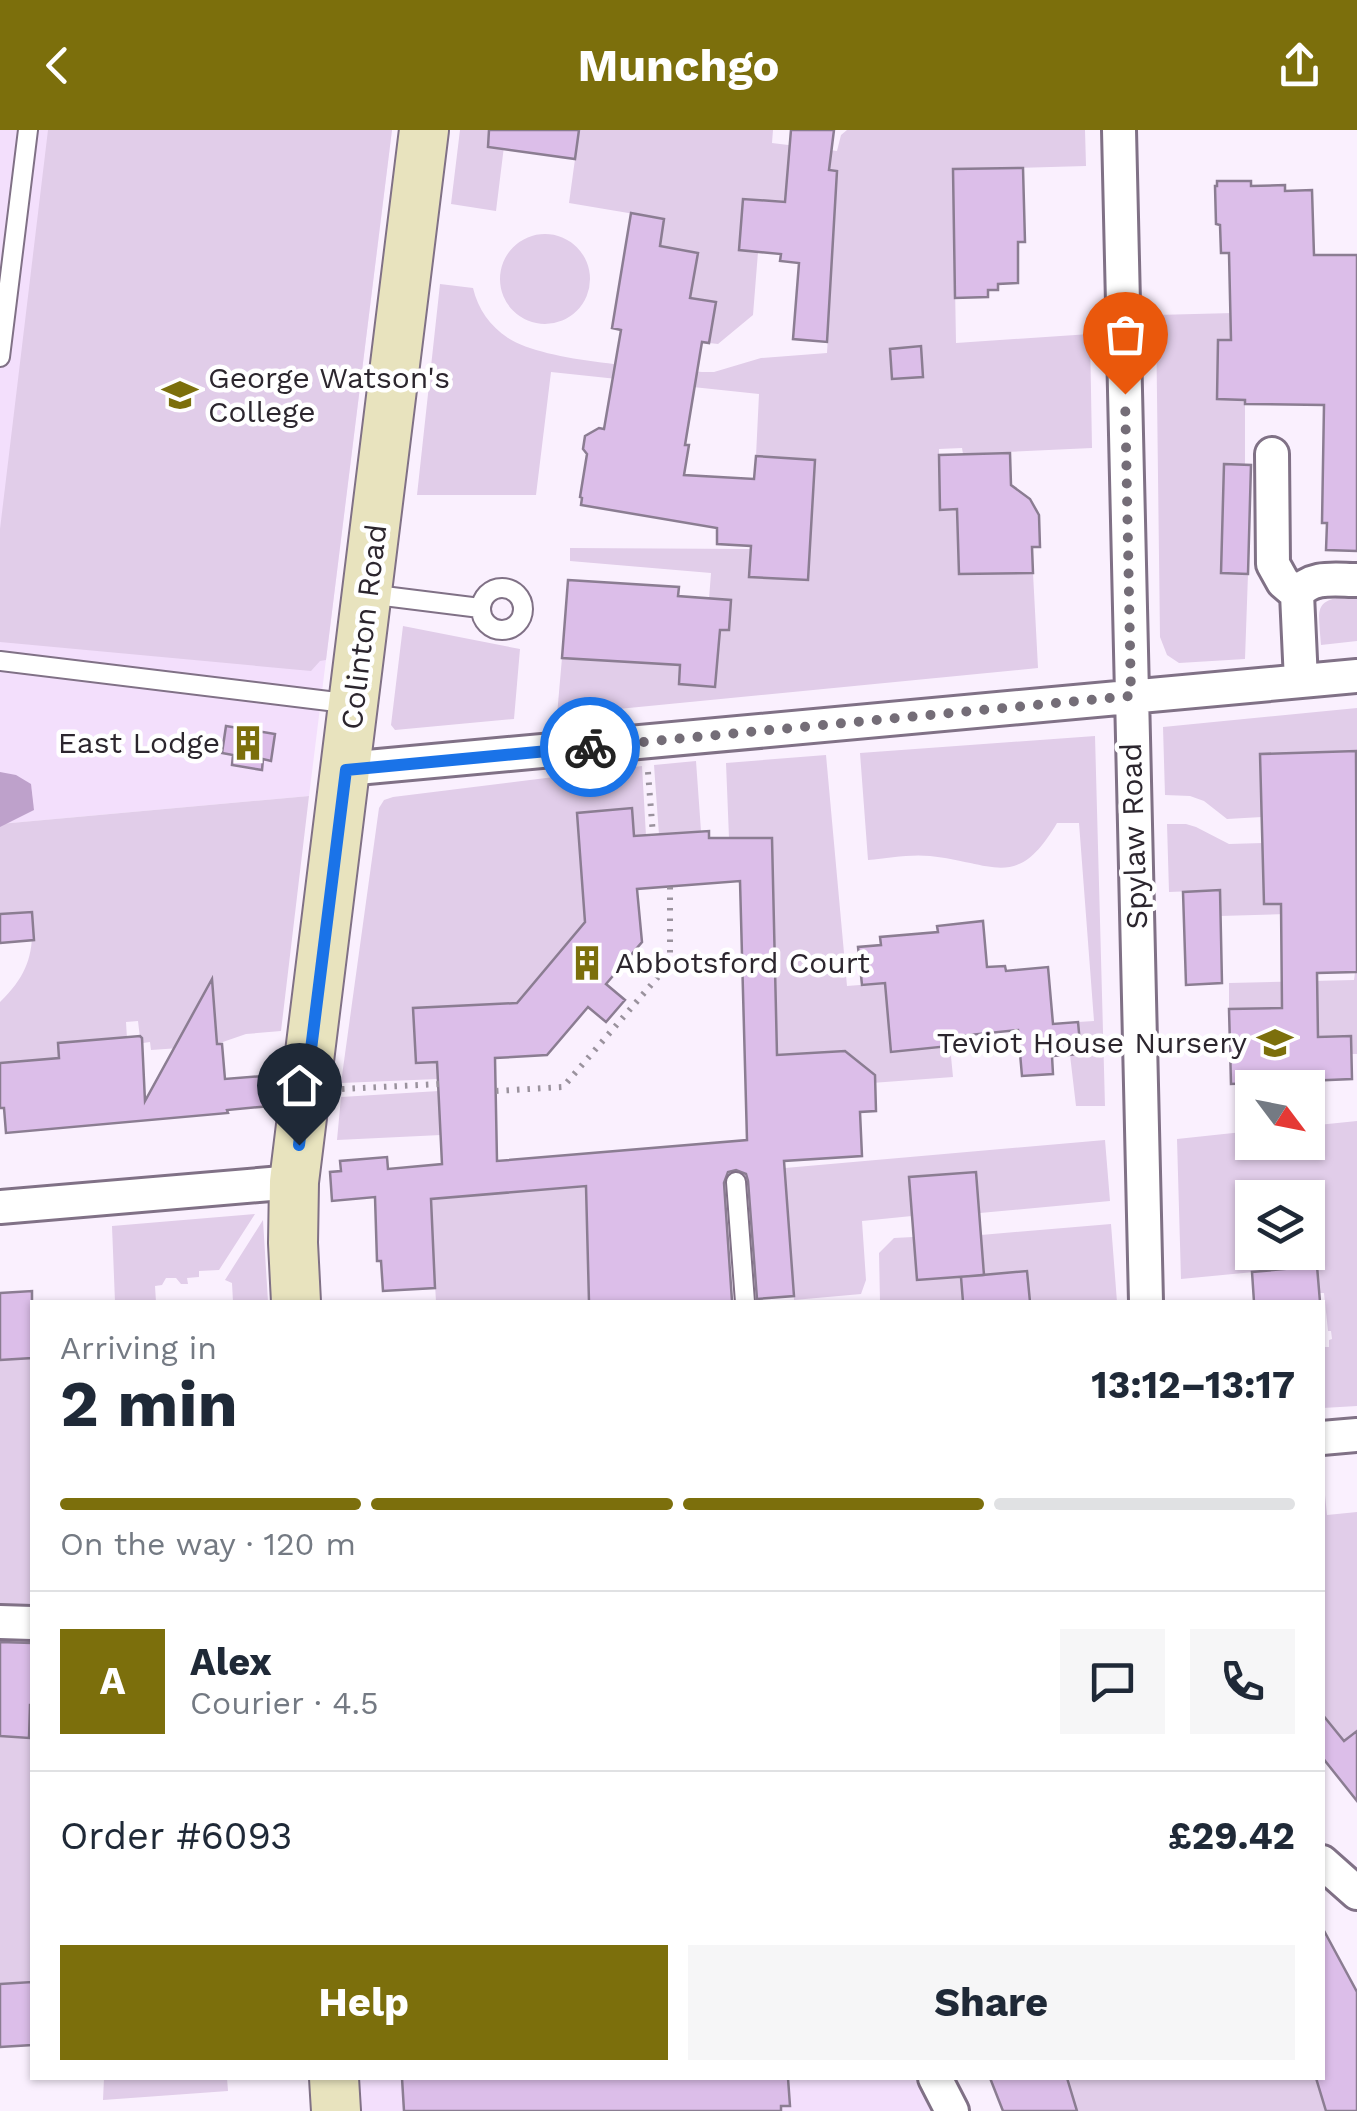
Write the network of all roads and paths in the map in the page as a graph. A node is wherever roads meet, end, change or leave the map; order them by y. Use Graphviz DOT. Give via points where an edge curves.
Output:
graph roads {
  1 [pos="28,130"];
  2 [pos="424,130"];
  3 [pos="1119,130"];
  4 [pos="0,356"];
  5 [pos="1272,454"];
  6 [pos="1357,580"];
  7 [pos="368,594"];
  8 [pos="1297,594"];
  9 [pos="480,608"];
  10 [pos="0,661"];
  11 [pos="1357,676"];
  12 [pos="1301,681"];
  13 [pos="1131,696"];
  14 [pos="354,704"];
  15 [pos="648,766"];
  16 [pos="346,770"];
  17 [pos="653,835"];
  18 [pos="670,886"];
  19 [pos="438,1084"];
  20 [pos="367,1087"];
  21 [pos="496,1091"];
  22 [pos="294,1182"];
  23 [pos="736,1182"];
  24 [pos="0,1207"];
  25 [pos="296,1300"];
  26 [pos="745,1300"];
  27 [pos="1146,1300"];
  28 [pos="1357,1435"];
  29 [pos="1325,1438"];
  30 [pos="0,1622"];
  31 [pos="30,1624"];
  32 [pos="1325,1865"];
  33 [pos="1357,1893"];
  34 [pos="334,2080"];
  35 [pos="936,2080"];
  36 [pos="336,2111"];
  37 [pos="952,2111"];
  1 -- 4 [label="lane"];
  2 -- 7 [label="street, Colinton Road"];
  3 -- 13 [label="street, Spylaw Road"];
  5 -- 8 [label="street" via="1274,564"];
  6 -- 8 [label="street" via="1314,581"];
  7 -- 9 [label="lane"];
  7 -- 14 [label="street, Colinton Road"];
  8 -- 12 [label="street"];
  10 -- 14 [label="lane"];
  11 -- 12 [label="street"];
  12 -- 13 [label="street"];
  13 -- 16 [label="street"];
  13 -- 27 [label="street, Spylaw Road"];
  14 -- 16 [label="street, Colinton Road"];
  15 -- 17 [label="path"];
  16 -- 22 [label="street, Colinton Road"];
  18 -- 21 [label="path" via="670,963 658,978 563,1087"];
  19 -- 20 [label="path"];
  22 -- 24 [label="street"];
  22 -- 25 [label="street, Colinton Road"];
  23 -- 26 [label="lane"];
  28 -- 29 [label="street"];
  30 -- 31 [label="street"];
  32 -- 33 [label="street"];
  34 -- 36 [label="street"];
  35 -- 37 [label="street"];
}
